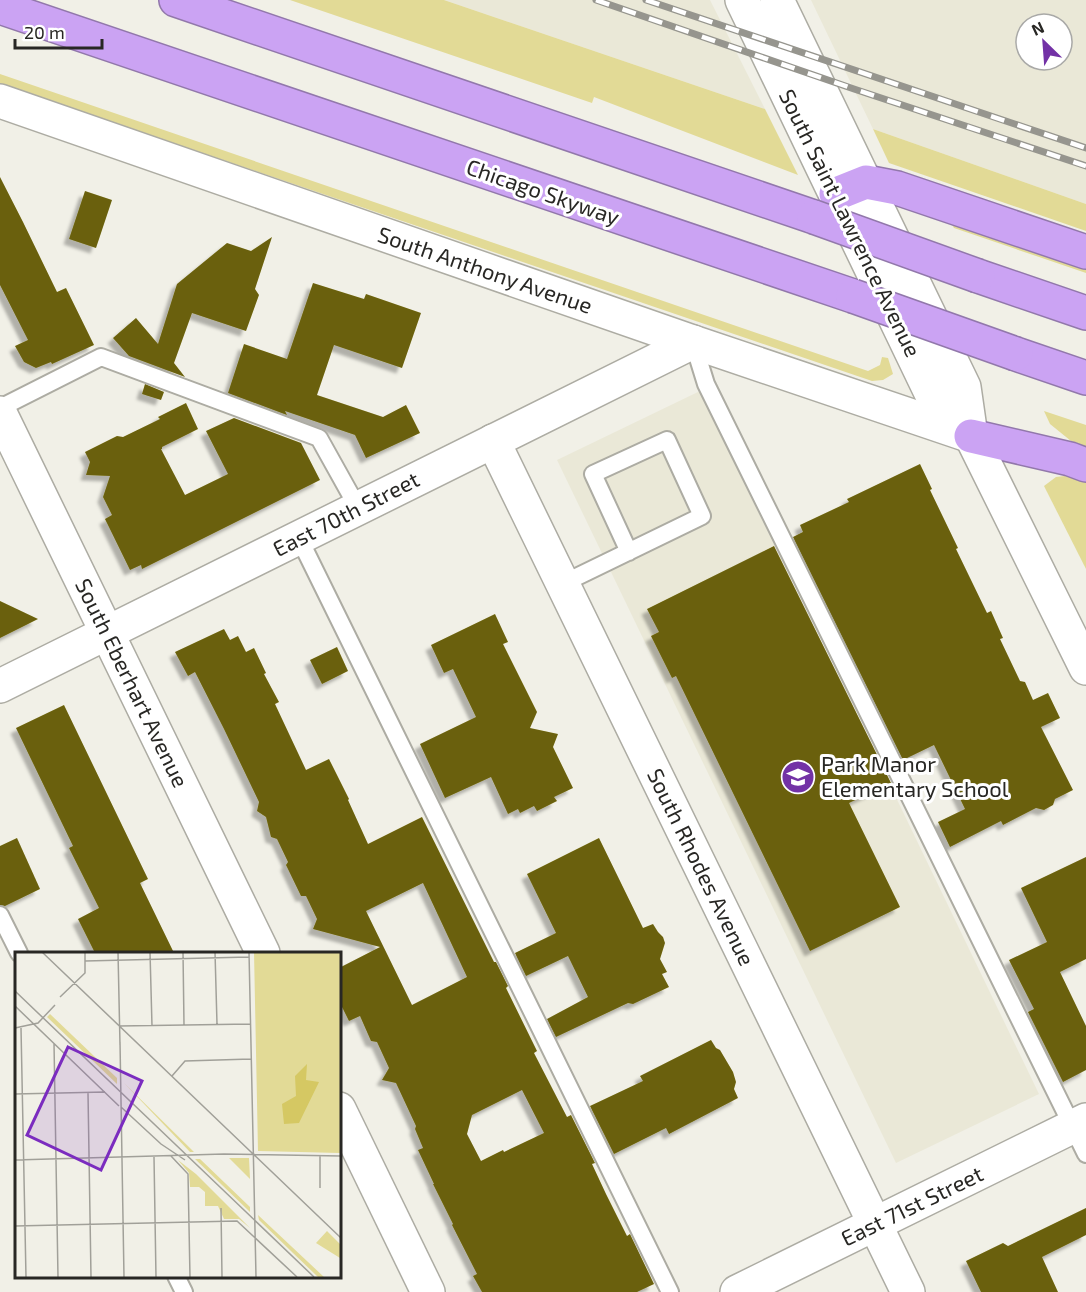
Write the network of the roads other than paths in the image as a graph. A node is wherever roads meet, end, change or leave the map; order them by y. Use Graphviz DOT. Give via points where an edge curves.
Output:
graph roads {
  1 [pos="177,0"];
  2 [pos="742,0"];
  3 [pos="777,0"];
  4 [pos="0,7"];
  5 [pos="0,101"];
  6 [pos="851,188"];
  7 [pos="1086,252"];
  8 [pos="1086,313"];
  9 [pos="693,342"];
  10 [pos="1086,378"];
  11 [pos="0,408"];
  12 [pos="0,412"];
  13 [pos="971,436"];
  14 [pos="493,441"];
  15 [pos="1086,465"];
  16 [pos="358,508"];
  17 [pos="299,538"];
  18 [pos="629,552"];
  19 [pos="562,584"];
  20 [pos="107,633"];
  21 [pos="1082,649"];
  22 [pos="0,686"];
  23 [pos="0,915"];
  24 [pos="18,952"];
  25 [pos="263,952"];
  26 [pos="340,1111"];
  27 [pos="1082,1133"];
  28 [pos="875,1224"];
  29 [pos="177,1277"];
  30 [pos="184,1292"];
  31 [pos="428,1292"];
  32 [pos="670,1292"];
  33 [pos="737,1292"];
  34 [pos="908,1292"];
  1 -- 8 [label="highway, bridge"];
  2 -- 6 [label="street, South Saint Lawrence Avenue"];
  3 -- 6 [label="street, South Saint Lawrence Avenue"];
  4 -- 10 [label="highway, Chicago Skyway, bridge"];
  5 -- 9 [label="street, South Anthony Avenue"];
  6 -- 7 [label="highway" via="897,189"];
  6 -- 13 [label="street, South Saint Lawrence Avenue" via="934,399"];
  9 -- 13 [label="street, South Anthony Avenue"];
  9 -- 14 [label="street, East 70th Street"];
  9 -- 27 [label="lane" via="706,384"];
  11 -- 16 [label="lane" via="101,357 319,438"];
  12 -- 20 [label="street, South Eberhart Avenue"];
  13 -- 15 [label="highway"];
  13 -- 21 [label="street, South Saint Lawrence Avenue"];
  14 -- 16 [label="street, East 70th Street"];
  14 -- 19 [label="street, South Rhodes Avenue"];
  16 -- 17 [label="street, East 70th Street"];
  17 -- 20 [label="street, East 70th Street"];
  17 -- 32 [label="lane"];
  18 -- 18 [label="lane" via="593,474 667,440 702,516"];
  18 -- 19 [label="lane"];
  19 -- 28 [label="street, South Rhodes Avenue"];
  20 -- 22 [label="street, East 70th Street"];
  20 -- 25 [label="street, South Eberhart Avenue"];
  23 -- 24 [label="lane"];
  26 -- 31 [label="street"];
  27 -- 28 [label="street, East 71st Street"];
  28 -- 33 [label="street, East 71st Street"];
  28 -- 34 [label="street, South Rhodes Avenue"];
  29 -- 30 [label="lane"];
}
